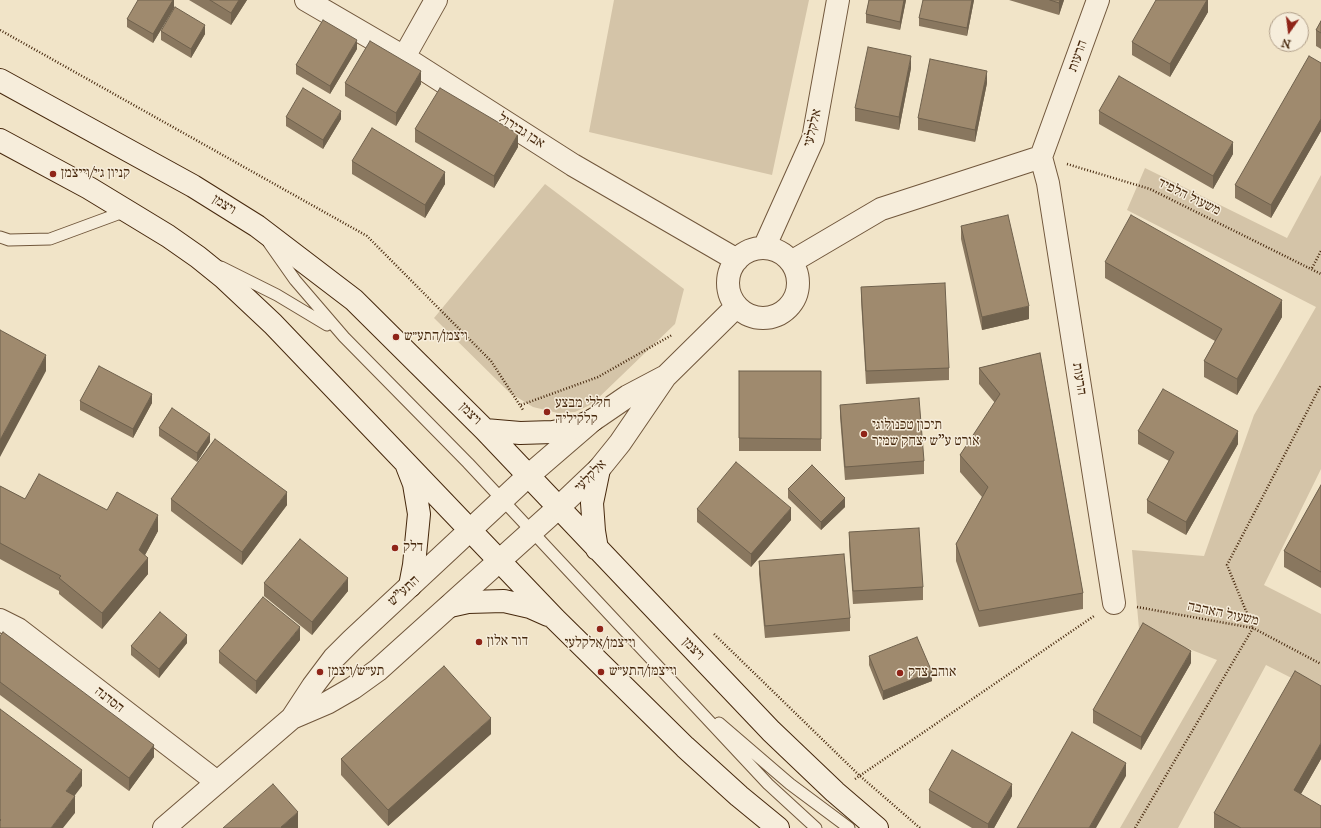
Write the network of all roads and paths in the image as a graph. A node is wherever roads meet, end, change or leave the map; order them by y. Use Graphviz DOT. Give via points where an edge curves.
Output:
graph roads {
  1 [pos="306,0"];
  2 [pos="436,0"];
  3 [pos="838,0"];
  4 [pos="1098,0"];
  5 [pos="404,57"];
  6 [pos="0,80"];
  7 [pos="0,140"];
  8 [pos="1041,156"];
  9 [pos="128,211"];
  10 [pos="257,226"];
  11 [pos="0,237"];
  12 [pos="764,248"];
  13 [pos="1321,251"];
  14 [pos="198,257"];
  15 [pos="736,260"];
  16 [pos="791,262"];
  17 [pos="1312,268"];
  18 [pos="1321,274"];
  19 [pos="736,307"];
  20 [pos="678,331"];
  21 [pos="344,337"];
  22 [pos="665,377"];
  23 [pos="1321,385"];
  24 [pos="521,405"];
  25 [pos="593,420"];
  26 [pos="485,430"];
  27 [pos="405,461"];
  28 [pos="599,469"];
  29 [pos="528,476"];
  30 [pos="502,500"];
  31 [pos="558,508"];
  32 [pos="470,530"];
  33 [pos="532,532"];
  34 [pos="598,549"];
  35 [pos="500,561"];
  36 [pos="410,586"];
  37 [pos="1114,603"];
  38 [pos="450,606"];
  39 [pos="555,619"];
  40 [pos="0,620"];
  41 [pos="1253,628"];
  42 [pos="1321,664"];
  43 [pos="667,676"];
  44 [pos="292,718"];
  45 [pos="217,782"];
  46 [pos="835,792"];
  47 [pos="164,828"];
  48 [pos="778,828"];
  49 [pos="816,828"];
  50 [pos="849,828"];
  51 [pos="877,828"];
  52 [pos="1135,828"];
  1 -- 5 [label="street, אבן גבירול"];
  2 -- 5 [label="street"];
  3 -- 12 [label="street, אלקלעי" via="813,139"];
  4 -- 8 [label="street, הרעות"];
  5 -- 15 [label="street, אבן גבירול" via="573,164"];
  6 -- 10 [label="street, ויצמן" via="186,182"];
  7 -- 9 [label="street"];
  8 -- 16 [label="street" via="880,209"];
  8 -- 17 [label="path, משעול הלפיד" via="1150,189"];
  8 -- 37 [label="street, הרעות" via="1048,183"];
  9 -- 11 [label="lane" via="50,239 10,240"];
  9 -- 14 [label="street"];
  10 -- 21 [label="lane" via="294,280"];
  10 -- 26 [label="street, ויצמן" via="354,300"];
  12 -- 15 [label="street" via="752,250"];
  12 -- 16 [label="street" via="782,254"];
  13 -- 17 [label="path"];
  14 -- 21 [label="lane" via="278,295 318,318"];
  14 -- 27 [label="street" via="273,324"];
  15 -- 19 [label="street" via="730,270 728,286"];
  16 -- 19 [label="street" via="798,278 798,290 787,310 771,318 758,318"];
  17 -- 18 [label="path, משעול הלפיד"];
  19 -- 22 [label="street, אלקלעי"];
  20 -- 24 [label="path" via="598,377"];
  21 -- 30 [label="lane"];
  22 -- 25 [label="street, אלקלעי" via="628,396"];
  22 -- 28 [label="street, אלקלעי" via="636,422"];
  23 -- 41 [label="path" via="1227,565"];
  25 -- 26 [label="street" via="577,428 553,432"];
  25 -- 29 [label="street, אלקלעי"];
  26 -- 29 [label="street, ויצמן"];
  27 -- 32 [label="street"];
  27 -- 36 [label="street" via="414,484 419,514"];
  28 -- 31 [label="street, אלקלעי"];
  28 -- 34 [label="street" via="592,502"];
  29 -- 30 [label="street, התע\"ש"];
  29 -- 31 [label="street, ויצמן"];
  30 -- 32 [label="street, התע\"ש"];
  30 -- 33 [label="lane"];
  31 -- 33 [label="street, אלקלעי"];
  31 -- 34 [label="street, ויצמן"];
  32 -- 35 [label="street"];
  32 -- 36 [label="street, התע\"ש"];
  33 -- 35 [label="street, אלקלעי"];
  33 -- 43 [label="lane"];
  34 -- 46 [label="street, ויצמן" via="771,731"];
  35 -- 38 [label="street, התע\"ש"];
  35 -- 39 [label="street"];
  36 -- 44 [label="street, התע\"ש" via="334,658"];
  37 -- 41 [label="path, משעול האהבה"];
  37 -- 46 [label="path"];
  38 -- 39 [label="street" via="468,602 504,601 530,607"];
  38 -- 44 [label="street, התע\"ש" via="378,670 353,688"];
  39 -- 48 [label="street" via="685,746"];
  40 -- 45 [label="street, הסדנה" via="18,629"];
  41 -- 42 [label="path, משעול האהבה"];
  41 -- 52 [label="path"];
  43 -- 49 [label="lane" via="768,784"];
  43 -- 50 [label="lane" via="790,784"];
  44 -- 45 [label="street, התע\"ש"];
  45 -- 47 [label="street, התע\"ש"];
  46 -- 51 [label="street, ויצמן"];
}
